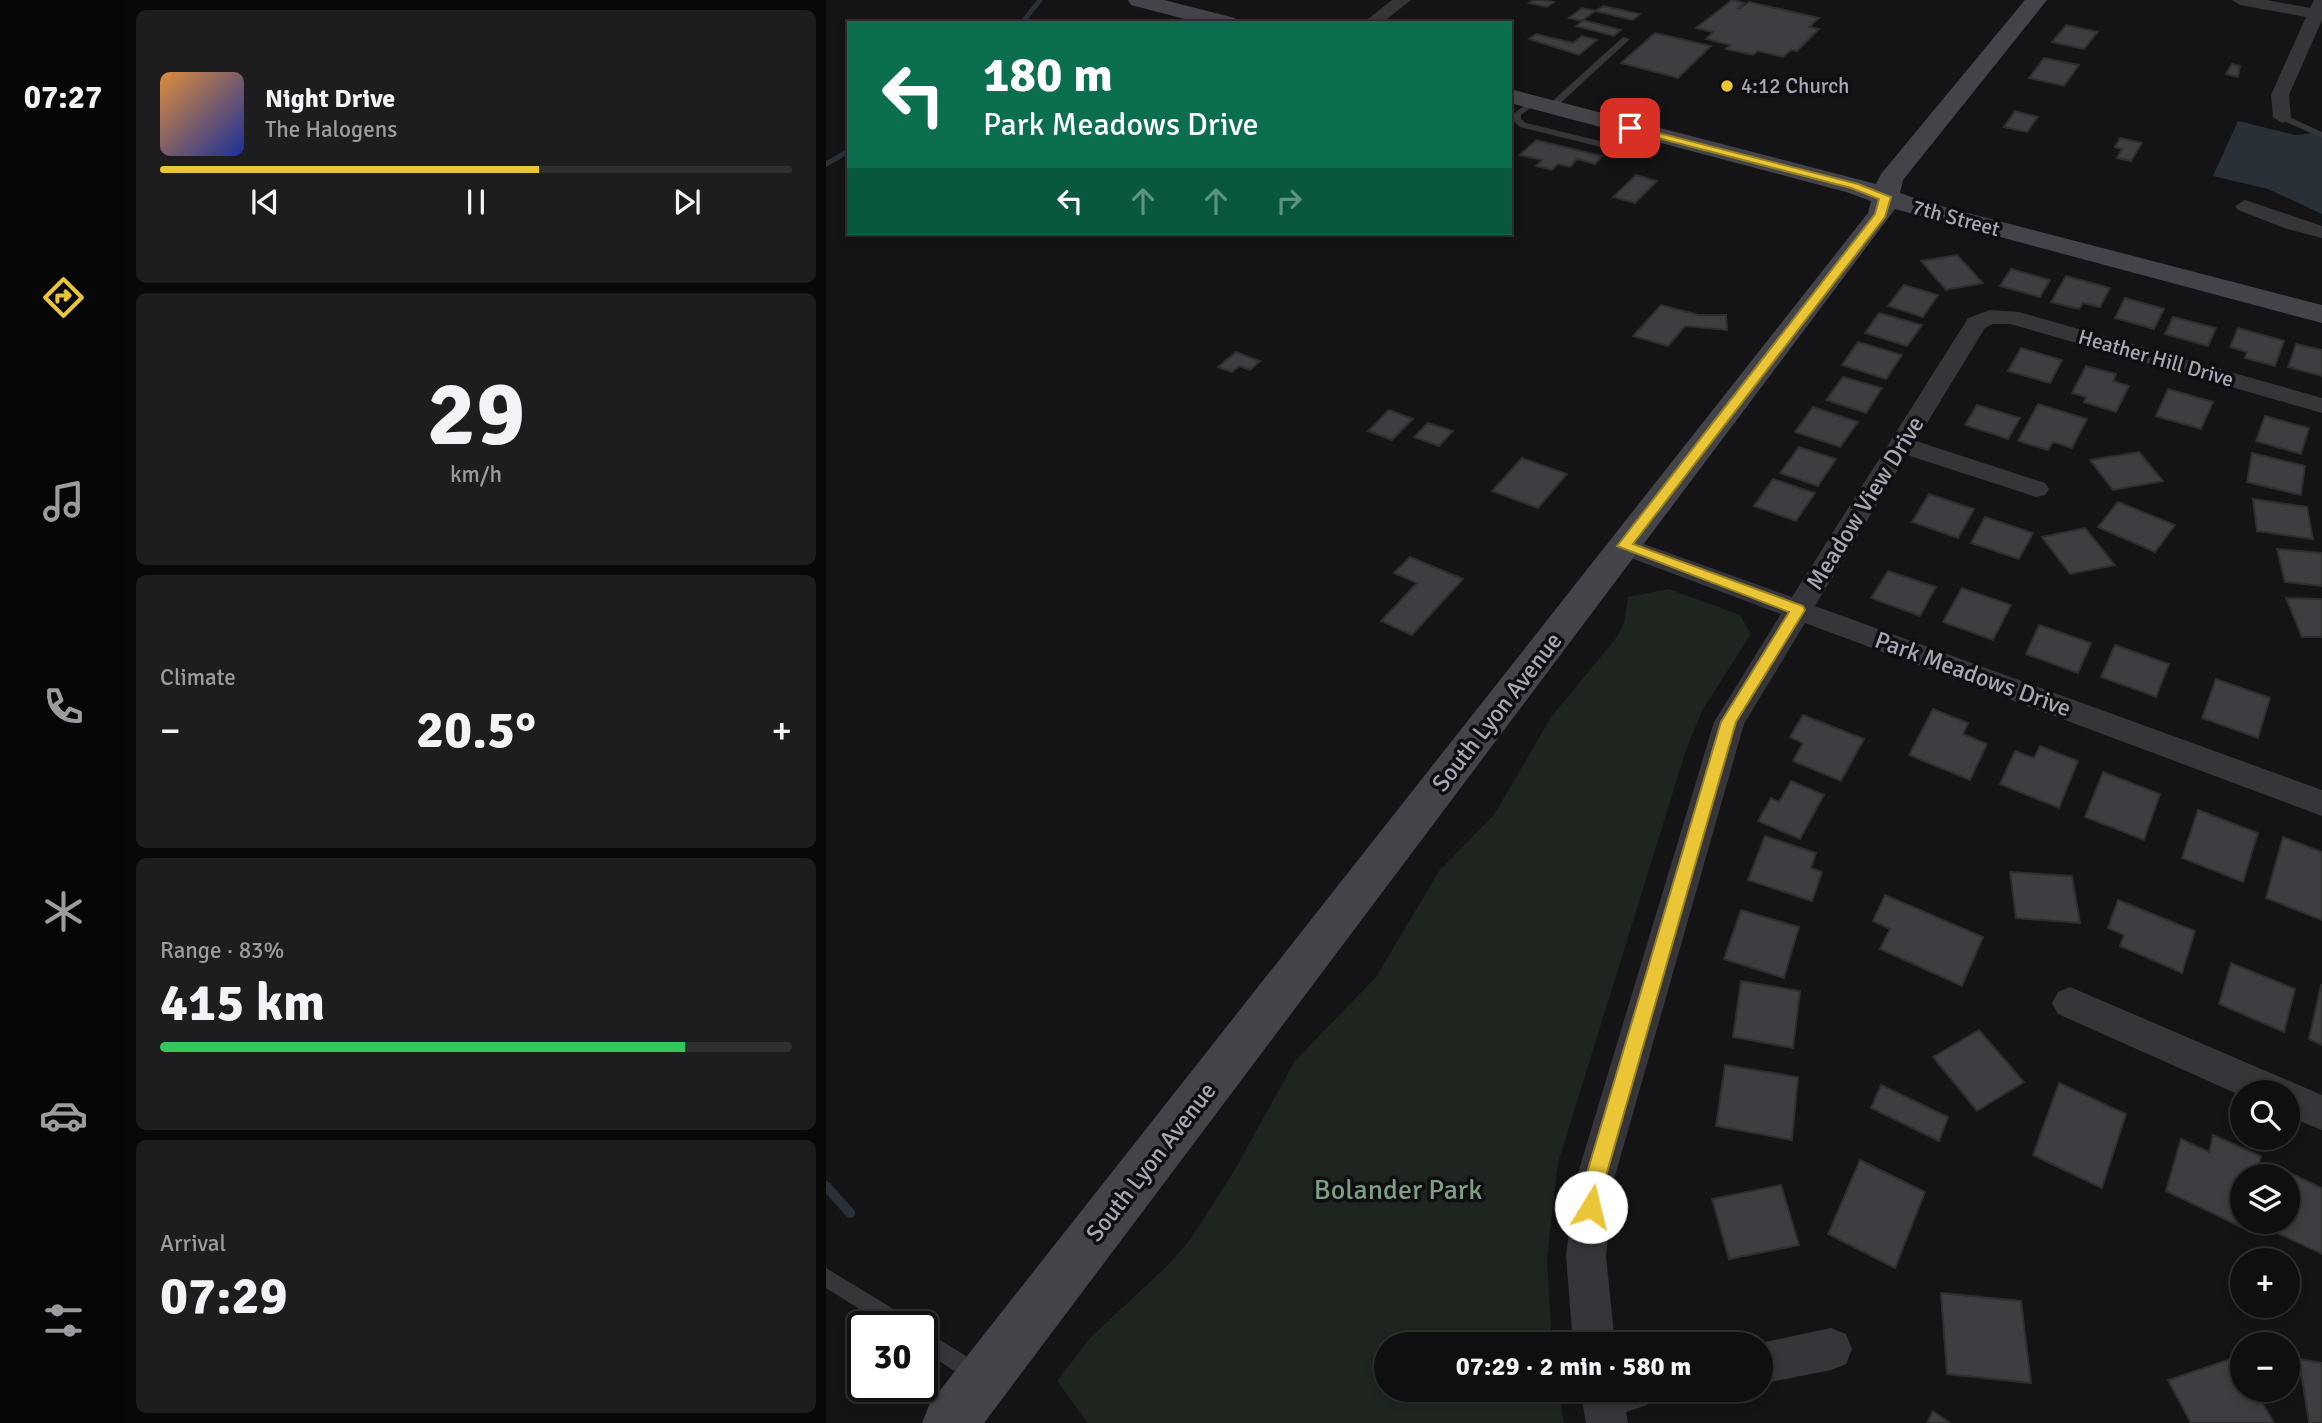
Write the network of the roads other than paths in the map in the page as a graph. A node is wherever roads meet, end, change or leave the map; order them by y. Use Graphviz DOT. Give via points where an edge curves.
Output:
graph roads {
  1 [pos="1139,0"];
  2 [pos="1403,0"];
  3 [pos="2036,0"];
  4 [pos="2240,0"];
  5 [pos="2320,10"];
  6 [pos="1219,21"];
  7 [pos="1374,21"];
  8 [pos="1626,39"];
  9 [pos="1531,102"];
  10 [pos="2281,117"];
  11 [pos="1657,134"];
  12 [pos="2322,135"];
  13 [pos="1885,197"];
  14 [pos="2245,206"];
  15 [pos="2322,232"];
  16 [pos="2322,314"];
  17 [pos="1990,317"];
  18 [pos="2322,406"];
  19 [pos="1903,445"];
  20 [pos="2036,489"];
  21 [pos="1624,546"];
  22 [pos="1798,610"];
  23 [pos="2322,803"];
  24 [pos="2070,1003"];
  25 [pos="2246,1080"];
  26 [pos="2300,1104"];
  27 [pos="2322,1113"];
  28 [pos="826,1277"];
  29 [pos="879,1311"];
  30 [pos="1593,1332"];
  31 [pos="938,1349"];
  32 [pos="1831,1349"];
  33 [pos="1773,1360"];
  34 [pos="984,1378"];
  35 [pos="950,1423"];
  1 -- 6 [label="street"];
  2 -- 7 [label="street"];
  3 -- 13 [label="street, South Lyon Avenue" via="1890,179"];
  4 -- 5 [label="street"];
  5 -- 10 [label="street" via="2280,95"];
  8 -- 9 [label="lane"];
  9 -- 11 [label="street, 7th Street"];
  9 -- 11 [label="lane" via="1517,114 1522,125 1629,151 1642,150"];
  10 -- 12 [label="lane"];
  11 -- 13 [label="street, 7th Street"];
  13 -- 16 [label="street, 7th Street"];
  13 -- 21 [label="street, South Lyon Avenue" via="1881,214"];
  14 -- 15 [label="street"];
  17 -- 18 [label="street, Heather Hill Drive" via="2011,317"];
  17 -- 19 [label="street, Meadow View Drive" via="1976,323"];
  19 -- 20 [label="street"];
  19 -- 22 [label="street, Meadow View Drive"];
  21 -- 22 [label="street, Park Meadows Drive"];
  21 -- 34 [label="street, South Lyon Avenue"];
  22 -- 23 [label="street, Park Meadows Drive"];
  22 -- 30 [label="street, Meadow View Drive" via="1729,722 1594,1183 1586,1256"];
  24 -- 25 [label="street"];
  26 -- 27 [label="street"];
  28 -- 29 [label="lane"];
  31 -- 34 [label="lane"];
  32 -- 33 [label="street"];
  34 -- 35 [label="street, South Lyon Avenue"];
}
